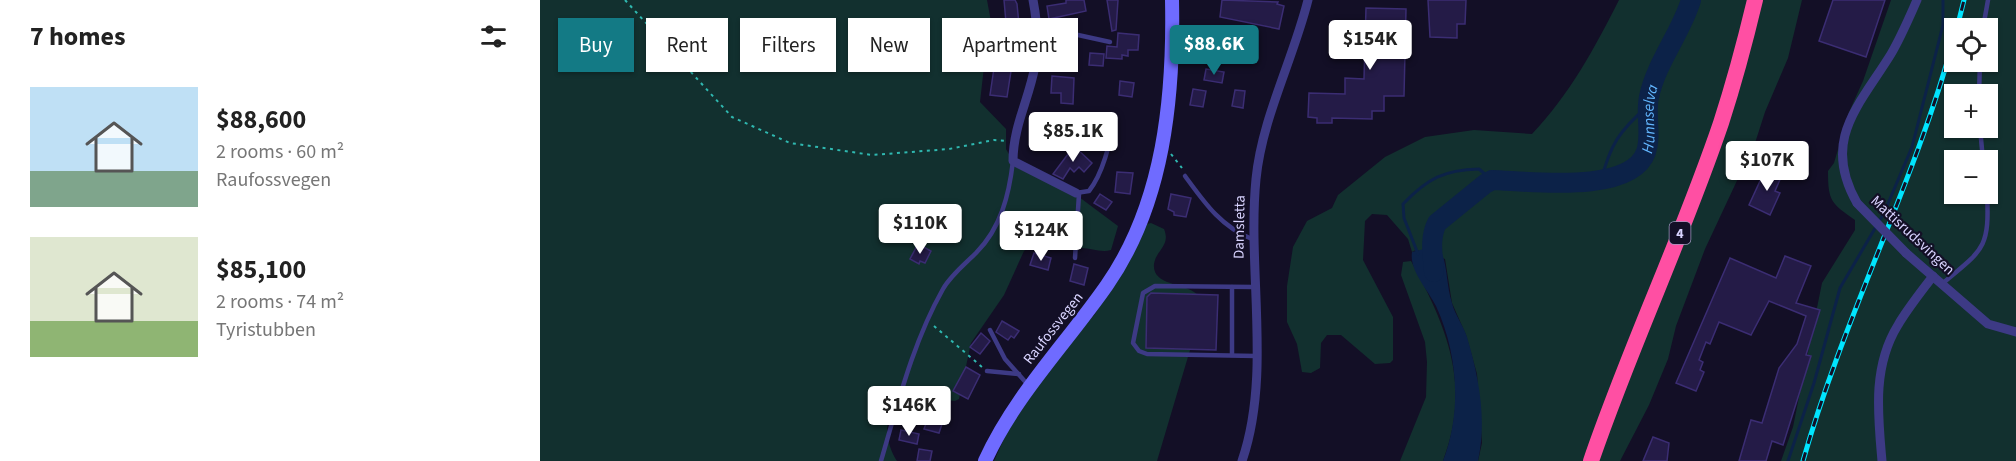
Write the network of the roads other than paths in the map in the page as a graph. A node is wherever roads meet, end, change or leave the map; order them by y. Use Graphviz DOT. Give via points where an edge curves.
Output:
graph roads {
  1 [pos="1033,0"];
  2 [pos="1173,0"];
  3 [pos="1308,0"];
  4 [pos="1755,0"];
  5 [pos="1765,0"];
  6 [pos="1917,0"];
  7 [pos="1988,0"];
  8 [pos="1036,18"];
  9 [pos="1985,18"];
  10 [pos="1078,35"];
  11 [pos="1110,42"];
  12 [pos="1033,72"];
  13 [pos="1115,118"];
  14 [pos="1013,161"];
  15 [pos="1185,176"];
  16 [pos="1077,194"];
  17 [pos="1987,204"];
  18 [pos="1252,239"];
  19 [pos="1075,258"];
  20 [pos="1933,276"];
  21 [pos="1942,284"];
  22 [pos="1232,287"];
  23 [pos="1254,287"];
  24 [pos="990,330"];
  25 [pos="2016,332"];
  26 [pos="1232,355"];
  27 [pos="1256,356"];
  28 [pos="987,370"];
  29 [pos="1019,374"];
  30 [pos="1029,386"];
  31 [pos="881,461"];
  32 [pos="985,461"];
  33 [pos="1242,461"];
  34 [pos="1591,461"];
  35 [pos="1601,461"];
  36 [pos="1882,461"];
  1 -- 8 [label="street"];
  2 -- 30 [label="main road, Raufossvegen" via="1162,147 1149,202 1128,250 1086,314"];
  3 -- 18 [label="street, Damsletta" via="1260,156"];
  4 -- 34 [label="highway, 4" via="1721,123"];
  5 -- 35 [label="highway, 4" via="1729,130"];
  6 -- 20 [label="street, Mattisrudsvingen, bridge" via="1892,52 1845,131 1841,164 1845,182 1857,203"];
  7 -- 9 [label="lane"];
  10 -- 11 [label="lane"];
  12 -- 14 [label="street" via="1013,141"];
  13 -- 16 [label="lane" via="1095,181 1089,191"];
  14 -- 16 [label="street"];
  14 -- 31 [label="lane" via="1003,211 994,230 950,279 927,321"];
  15 -- 18 [label="lane" via="1218,218"];
  16 -- 19 [label="lane"];
  17 -- 21 [label="lane" via="1985,240 1969,263"];
  18 -- 23 [label="street, Damsletta"];
  20 -- 21 [label="street, Mattisrudsvingen"];
  20 -- 36 [label="street" via="1897,326 1882,360 1878,386"];
  21 -- 25 [label="street, Mattisrudsvingen" via="1988,324"];
  22 -- 23 [label="lane"];
  22 -- 26 [label="lane"];
  22 -- 26 [label="lane" via="1148,289 1143,293 1133,344 1138,351 1148,354"];
  23 -- 27 [label="street, Damsletta"];
  24 -- 29 [label="lane" via="1005,359"];
  26 -- 27 [label="lane"];
  27 -- 33 [label="street, Damsletta" via="1255,396"];
  28 -- 29 [label="lane"];
  29 -- 30 [label="lane"];
  30 -- 32 [label="main road, Raufossvegen"];
}
